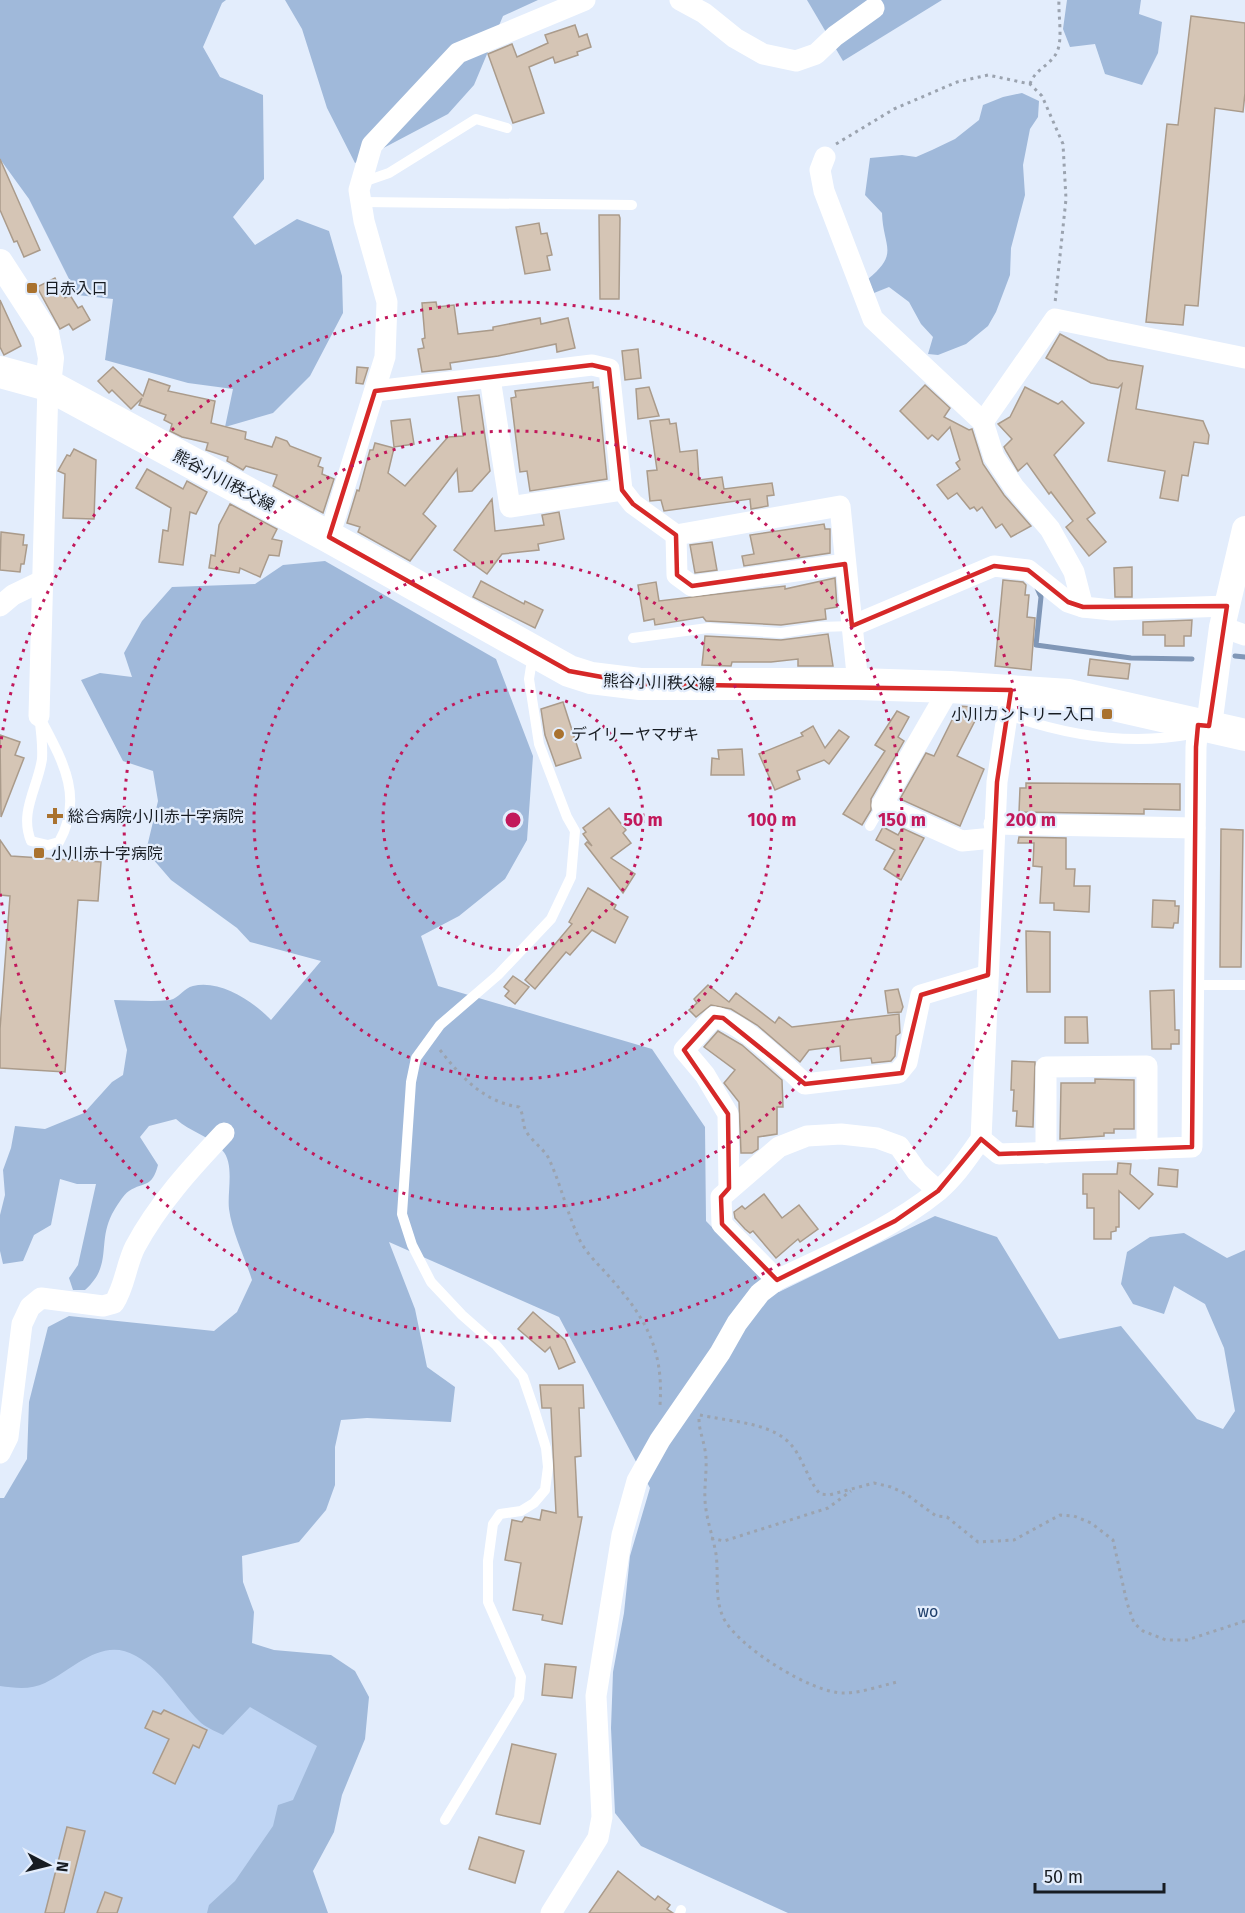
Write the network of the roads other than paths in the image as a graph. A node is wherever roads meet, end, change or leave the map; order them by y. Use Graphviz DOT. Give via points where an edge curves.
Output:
graph roads {
  1 [pos="585,0"];
  2 [pos="680,0"];
  3 [pos="874,8"];
  4 [pos="507,128"];
  5 [pos="825,157"];
  6 [pos="361,193"];
  7 [pos="632,205"];
  8 [pos="0,262"];
  9 [pos="1245,358"];
  10 [pos="0,372"];
  11 [pos="490,378"];
  12 [pos="48,385"];
  13 [pos="375,391"];
  14 [pos="984,422"];
  15 [pos="622,490"];
  16 [pos="676,535"];
  17 [pos="329,537"];
  18 [pos="1243,545"];
  19 [pos="846,564"];
  20 [pos="42,581"];
  21 [pos="0,606"];
  22 [pos="1083,607"];
  23 [pos="1231,623"];
  24 [pos="852,626"];
  25 [pos="633,638"];
  26 [pos="533,651"];
  27 [pos="858,684"];
  28 [pos="950,687"];
  29 [pos="1009,702"];
  30 [pos="39,716"];
  31 [pos="1202,728"];
  32 [pos="1245,735"];
  33 [pos="882,805"];
  34 [pos="870,826"];
  35 [pos="1195,828"];
  36 [pos="994,831"];
  37 [pos="988,975"];
  38 [pos="1193,985"];
  39 [pos="1245,985"];
  40 [pos="225,1133"];
  41 [pos="981,1139"];
  42 [pos="1147,1149"];
  43 [pos="1046,1153"];
  44 [pos="729,1188"];
  45 [pos="938,1191"];
  46 [pos="777,1280"];
  47 [pos="0,1453"];
  48 [pos="445,1820"];
  49 [pos="550,1913"];
  1 -- 6 [label="street" via="458,54 372,145"];
  2 -- 3 [label="street" via="763,54 796,61 816,54"];
  4 -- 6 [label="lane" via="476,119"];
  5 -- 14 [label="street" via="820,170 824,191 873,319"];
  6 -- 7 [label="lane"];
  6 -- 13 [label="street" via="364,221 387,302 386,357"];
  8 -- 12 [label="street" via="46,333 51,358"];
  9 -- 14 [label="street" via="1055,319"];
  10 -- 12 [label="main road, 熊谷小川秩父線"];
  11 -- 13 [label="street"];
  11 -- 15 [label="street" via="592,365 609,369"];
  11 -- 15 [label="street" via="510,507"];
  12 -- 17 [label="main road, 熊谷小川秩父線"];
  12 -- 20 [label="street"];
  13 -- 17 [label="street"];
  14 -- 22 [label="street" via="994,457 1050,529 1074,572"];
  15 -- 16 [label="street" via="633,504"];
  16 -- 19 [label="street" via="677,575 692,586"];
  16 -- 19 [label="street" via="840,506"];
  17 -- 26 [label="main road, 熊谷小川秩父線"];
  18 -- 23 [label="street"];
  19 -- 24 [label="street"];
  20 -- 21 [label="street"];
  20 -- 30 [label="street"];
  22 -- 23 [label="street"];
  22 -- 24 [label="street" via="1068,602 1028,570 994,566"];
  23 -- 31 [label="street"];
  24 -- 25 [label="lane" via="781,633 708,628"];
  24 -- 27 [label="street"];
  26 -- 27 [label="main road, 熊谷小川秩父線" via="568,671 612,682"];
  26 -- 48 [label="lane" via="529,679 539,744 575,831 571,877 551,919 498,975 429,1038 417,1058 411,1082 402,1214 412,1245 431,1282 523,1377 546,1448 548,1467 545,1490 534,1503 521,1511 500,1514 493,1524 488,1561 488,1602 521,1677 519,1698"];
  27 -- 28 [label="main road, 熊谷小川秩父線"];
  28 -- 29 [label="main road, 熊谷小川秩父線"];
  28 -- 33 [label="street"];
  29 -- 31 [label="main road, 熊谷小川秩父線" via="1079,697"];
  29 -- 36 [label="street"];
  30 -- 30 [label="lane" via="66,768 70,801 67,827 59,842 48,846 31,841 28,834 27,810 42,760"];
  31 -- 32 [label="main road, 熊谷小川秩父線"];
  31 -- 35 [label="street"];
  33 -- 34 [label="lane"];
  33 -- 36 [label="street" via="962,841"];
  35 -- 36 [label="street"];
  35 -- 38 [label="street"];
  36 -- 37 [label="street"];
  37 -- 41 [label="street"];
  37 -- 44 [label="street" via="921,995 907,1062 898,1073 806,1084 741,1030 723,1018 714,1017 684,1050 705,1075 728,1114"];
  38 -- 39 [label="lane"];
  38 -- 42 [label="street" via="1192,1147"];
  40 -- 47 [label="street" via="156,1212 134,1249 114,1303 103,1306 41,1298 30,1307 22,1324 8,1437"];
  41 -- 43 [label="street" via="999,1154"];
  41 -- 45 [label="street"];
  42 -- 43 [label="street"];
  42 -- 43 [label="street" via="1147,1066 1046,1067"];
  44 -- 45 [label="street" via="779,1147 807,1136 841,1134 877,1138 899,1146 917,1172"];
  44 -- 46 [label="street" via="721,1197 722,1224"];
  45 -- 46 [label="street" via="895,1221"];
  46 -- 49 [label="street" via="760,1293 737,1323 637,1481 622,1535 596,1696 602,1817 598,1838"];
}
